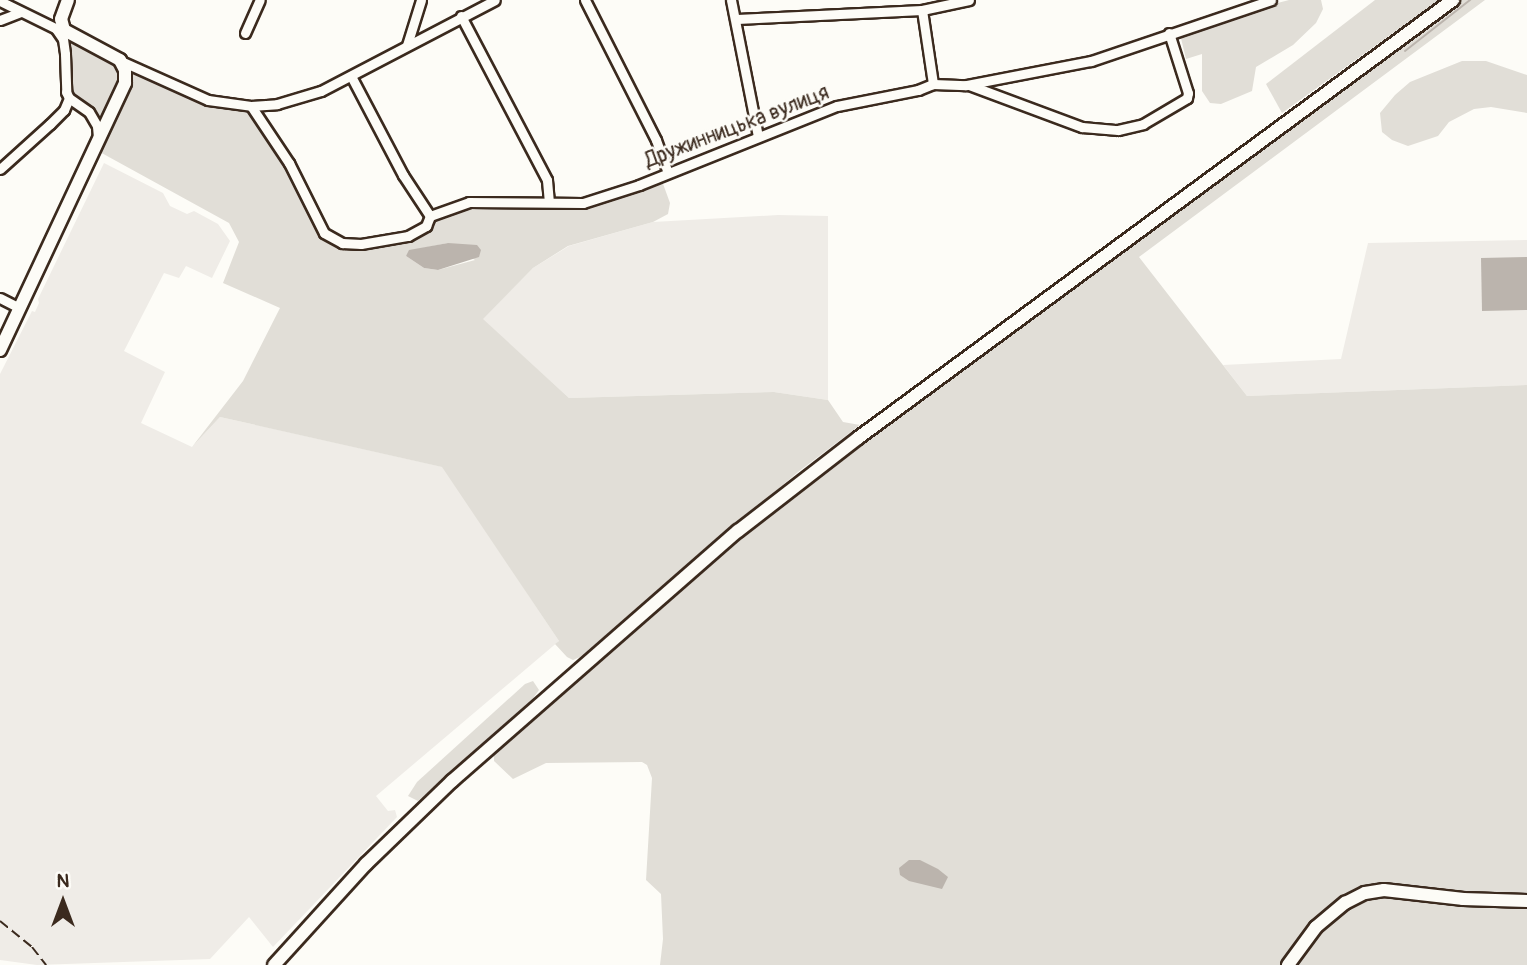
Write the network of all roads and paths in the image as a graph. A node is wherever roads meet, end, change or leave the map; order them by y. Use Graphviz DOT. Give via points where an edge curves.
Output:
graph roads {
  1 [pos="68,0"];
  2 [pos="260,0"];
  3 [pos="421,0"];
  4 [pos="495,0"];
  5 [pos="585,0"];
  6 [pos="731,0"];
  7 [pos="969,0"];
  8 [pos="1271,0"];
  9 [pos="1453,0"];
  10 [pos="0,1"];
  11 [pos="922,10"];
  12 [pos="21,12"];
  13 [pos="461,16"];
  14 [pos="737,19"];
  15 [pos="0,20"];
  16 [pos="62,32"];
  17 [pos="244,33"];
  18 [pos="1169,33"];
  19 [pos="407,45"];
  20 [pos="120,60"];
  21 [pos="351,75"];
  22 [pos="933,84"];
  23 [pos="966,85"];
  24 [pos="69,98"];
  25 [pos="251,106"];
  26 [pos="758,136"];
  27 [pos="98,140"];
  28 [pos="0,169"];
  29 [pos="667,171"];
  30 [pos="549,202"];
  31 [pos="430,216"];
  32 [pos="0,298"];
  33 [pos="20,308"];
  34 [pos="0,350"];
  35 [pos="1527,901"];
  36 [pos="274,965"];
  37 [pos="1288,965"];
  1 -- 16 [label="main road"];
  2 -- 17 [label="street"];
  3 -- 19 [label="street"];
  4 -- 13 [label="street"];
  5 -- 29 [label="street"];
  6 -- 14 [label="street"];
  7 -- 11 [label="street"];
  8 -- 18 [label="street, Дружинницька вулиця"];
  9 -- 36 [label="main road" via="738,531 408,823"];
  10 -- 12 [label="street"];
  11 -- 14 [label="street"];
  11 -- 22 [label="street"];
  12 -- 15 [label="street"];
  12 -- 16 [label="street"];
  13 -- 19 [label="street"];
  13 -- 30 [label="street" via="547,180"];
  14 -- 26 [label="street"];
  16 -- 20 [label="main road"];
  16 -- 24 [label="street"];
  18 -- 23 [label="street, Дружинницька вулиця" via="1105,57"];
  18 -- 23 [label="street" via="1187,98 1143,124 1118,130 1082,128"];
  19 -- 21 [label="street"];
  20 -- 25 [label="street" via="208,100"];
  20 -- 27 [label="main road" via="125,83"];
  21 -- 25 [label="street" via="297,100"];
  21 -- 31 [label="street" via="403,175"];
  22 -- 23 [label="street, Дружинницька вулиця"];
  22 -- 26 [label="street, Дружинницька вулиця" via="837,106"];
  24 -- 27 [label="street" via="89,112"];
  24 -- 28 [label="street" via="57,117"];
  25 -- 31 [label="street, Дружинницька вулиця" via="289,163 324,233 342,243 361,244 408,236 426,226"];
  26 -- 29 [label="street, Дружинницька вулиця"];
  27 -- 33 [label="main road"];
  29 -- 30 [label="street, Дружинницька вулиця" via="583,203"];
  30 -- 31 [label="street, Дружинницька вулиця" via="469,202"];
  32 -- 33 [label="street"];
  33 -- 34 [label="main road"];
  35 -- 37 [label="main road" via="1384,890 1365,893 1316,927"];
}
